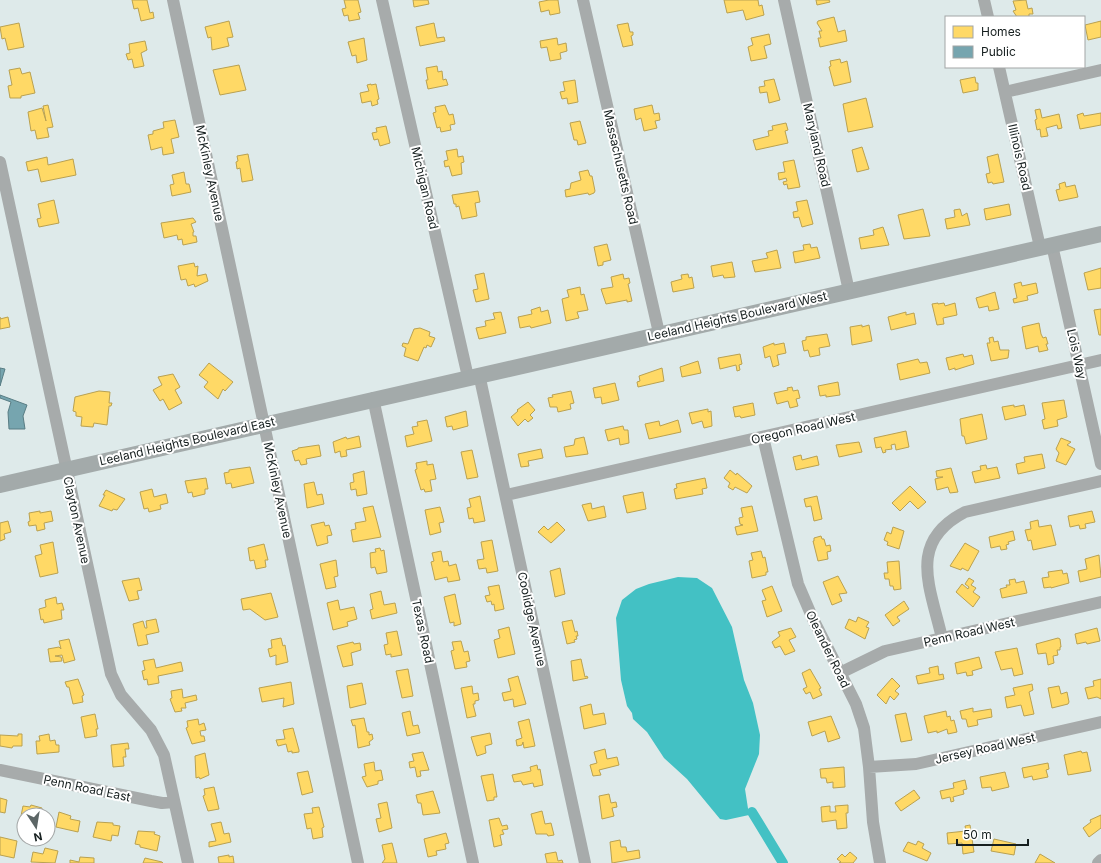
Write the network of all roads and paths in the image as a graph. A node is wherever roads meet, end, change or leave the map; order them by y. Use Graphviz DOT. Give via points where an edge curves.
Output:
graph roads {
  1 [pos="173,0"];
  2 [pos="382,0"];
  3 [pos="583,0"];
  4 [pos="784,0"];
  5 [pos="984,0"];
  6 [pos="988,16"];
  7 [pos="999,68"];
  8 [pos="1101,70"];
  9 [pos="1005,92"];
  10 [pos="0,162"];
  11 [pos="1101,234"];
  12 [pos="1046,246"];
  13 [pos="849,291"];
  14 [pos="659,334"];
  15 [pos="1101,360"];
  16 [pos="1079,365"];
  17 [pos="474,376"];
  18 [pos="374,398"];
  19 [pos="264,424"];
  20 [pos="763,437"];
  21 [pos="1101,464"];
  22 [pos="66,469"];
  23 [pos="1101,482"];
  24 [pos="0,484"];
  25 [pos="506,495"];
  26 [pos="1101,602"];
  27 [pos="942,638"];
  28 [pos="840,672"];
  29 [pos="1101,722"];
  30 [pos="869,767"];
  31 [pos="0,770"];
  32 [pos="174,802"];
  33 [pos="1101,860"];
  34 [pos="188,863"];
  35 [pos="358,863"];
  36 [pos="473,863"];
  37 [pos="585,863"];
  38 [pos="880,863"];
  39 [pos="1098,863"];
  1 -- 19 [label="street, McKinley Avenue"];
  2 -- 17 [label="street, Michigan Road"];
  3 -- 14 [label="street, Massachusetts Road"];
  4 -- 13 [label="street, Maryland Road"];
  5 -- 6 [label="street"];
  7 -- 9 [label="street, Illinois Road"];
  8 -- 9 [label="street"];
  9 -- 12 [label="street, Illinois Road"];
  10 -- 22 [label="street, Clayton Avenue"];
  11 -- 12 [label="main road, Leeland Heights Boulevard West"];
  12 -- 13 [label="main road, Leeland Heights Boulevard West"];
  12 -- 16 [label="street, Lois Way"];
  13 -- 14 [label="main road, Leeland Heights Boulevard West"];
  14 -- 17 [label="main road, Leeland Heights Boulevard West"];
  15 -- 16 [label="street, Oregon Road West"];
  16 -- 20 [label="street, Oregon Road West"];
  16 -- 21 [label="street, Lois Way"];
  17 -- 18 [label="main road, Leeland Heights Boulevard West"];
  17 -- 25 [label="street, Coolidge Avenue"];
  18 -- 19 [label="main road, Leeland Heights Boulevard East"];
  18 -- 36 [label="street, Texas Road"];
  19 -- 22 [label="main road, Leeland Heights Boulevard East"];
  19 -- 35 [label="street, McKinley Avenue"];
  20 -- 25 [label="street, Oregon Road West"];
  20 -- 28 [label="street, Oleander Road" via="798,584"];
  22 -- 24 [label="main road, Leeland Heights Boulevard East"];
  22 -- 32 [label="street, Clayton Avenue" via="111,674 121,695 158,741 164,755"];
  23 -- 27 [label="street" via="966,512 951,519 940,529 931,542 928,570"];
  25 -- 37 [label="street, Coolidge Avenue"];
  26 -- 27 [label="street, Penn Road West"];
  27 -- 28 [label="street, Penn Road West" via="885,651"];
  28 -- 30 [label="street, Oleander Road" via="861,717"];
  29 -- 30 [label="street, Jersey Road West" via="916,764"];
  30 -- 38 [label="street, Oleander Road" via="873,822"];
  31 -- 32 [label="street, Penn Road East" via="151,802"];
  32 -- 34 [label="street, Clayton Avenue"];
  33 -- 39 [label="street"];
}
